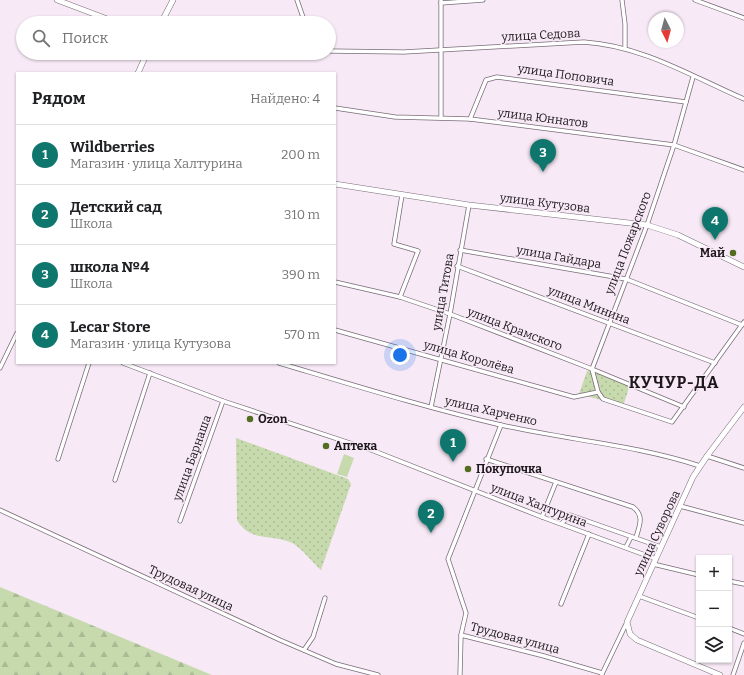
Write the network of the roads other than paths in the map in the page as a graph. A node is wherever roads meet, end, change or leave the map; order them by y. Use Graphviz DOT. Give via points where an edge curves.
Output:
graph roads {
  1 [pos="57,0"];
  2 [pos="172,0"];
  3 [pos="297,0"];
  4 [pos="483,0"];
  5 [pos="622,0"];
  6 [pos="696,0"];
  7 [pos="441,2"];
  8 [pos="99,16"];
  9 [pos="164,16"];
  10 [pos="303,16"];
  11 [pos="744,18"];
  12 [pos="442,48"];
  13 [pos="625,48"];
  14 [pos="336,51"];
  15 [pos="143,60"];
  16 [pos="138,72"];
  17 [pos="693,77"];
  18 [pos="744,99"];
  19 [pos="686,102"];
  20 [pos="336,108"];
  21 [pos="441,117"];
  22 [pos="470,119"];
  23 [pos="674,146"];
  24 [pos="744,170"];
  25 [pos="336,184"];
  26 [pos="402,195"];
  27 [pos="469,205"];
  28 [pos="647,225"];
  29 [pos="460,250"];
  30 [pos="457,266"];
  31 [pos="744,267"];
  32 [pos="626,279"];
  33 [pos="336,282"];
  34 [pos="400,296"];
  35 [pos="450,314"];
  36 [pos="608,323"];
  37 [pos="743,324"];
  38 [pos="336,330"];
  39 [pos="16,335"];
  40 [pos="440,360"];
  41 [pos="715,363"];
  42 [pos="89,364"];
  43 [pos="126,364"];
  44 [pos="282,364"];
  45 [pos="0,368"];
  46 [pos="592,369"];
  47 [pos="150,373"];
  48 [pos="598,392"];
  49 [pos="223,401"];
  50 [pos="431,407"];
  51 [pos="684,407"];
  52 [pos="744,407"];
  53 [pos="500,425"];
  54 [pos="707,456"];
  55 [pos="58,459"];
  56 [pos="486,459"];
  57 [pos="700,466"];
  58 [pos="744,468"];
  59 [pos="115,480"];
  60 [pos="556,482"];
  61 [pos="474,490"];
  62 [pos="680,506"];
  63 [pos="0,510"];
  64 [pos="542,517"];
  65 [pos="180,522"];
  66 [pos="562,523"];
  67 [pos="744,523"];
  68 [pos="589,534"];
  69 [pos="631,537"];
  70 [pos="636,538"];
  71 [pos="626,547"];
  72 [pos="661,547"];
  73 [pos="656,559"];
  74 [pos="653,564"];
  75 [pos="696,574"];
  76 [pos="732,582"];
  77 [pos="744,584"];
  78 [pos="639,596"];
  79 [pos="326,598"];
  80 [pos="561,604"];
  81 [pos="696,617"];
  82 [pos="627,622"];
  83 [pos="732,629"];
  84 [pos="744,634"];
  85 [pos="461,635"];
  86 [pos="744,642"];
  87 [pos="304,650"];
  88 [pos="602,674"];
  89 [pos="378,675"];
  90 [pos="460,675"];
  91 [pos="720,675"];
  92 [pos="733,675"];
  1 -- 8 [label="main road"];
  2 -- 9 [label="main road"];
  3 -- 10 [label="street"];
  4 -- 7 [label="street"];
  5 -- 13 [label="street"];
  6 -- 11 [label="street"];
  7 -- 12 [label="street"];
  12 -- 13 [label="street, улица Седова" via="518,47 584,42"];
  12 -- 14 [label="street, улица Седова" via="404,52"];
  12 -- 21 [label="street"];
  13 -- 17 [label="street, улица Седова" via="652,56"];
  15 -- 16 [label="main road"];
  17 -- 18 [label="street, улица Седова"];
  17 -- 19 [label="street, улица Пожарского"];
  19 -- 22 [label="street, улица Поповича" via="497,77 486,80"];
  19 -- 23 [label="street, улица Пожарского"];
  20 -- 21 [label="street, улица Юннатов" via="395,117"];
  21 -- 22 [label="street, улица Юннатов"];
  22 -- 23 [label="street, улица Юннатов"];
  23 -- 24 [label="street, улица Юннатов"];
  23 -- 28 [label="street, улица Пожарского"];
  25 -- 26 [label="main road, улица Кутузова"];
  26 -- 27 [label="main road, улица Кутузова"];
  26 -- 34 [label="street" via="394,244 418,251"];
  27 -- 28 [label="main road, улица Кутузова"];
  27 -- 29 [label="street, улица Титова"];
  28 -- 31 [label="main road, улица Кутузова" via="678,235"];
  28 -- 32 [label="street, улица Пожарского"];
  29 -- 30 [label="street, улица Титова"];
  29 -- 32 [label="street, улица Гайдара"];
  30 -- 35 [label="street, улица Титова"];
  30 -- 36 [label="street, улица Минина"];
  32 -- 36 [label="street, улица Пожарского"];
  32 -- 37 [label="street, улица Гайдара"];
  33 -- 34 [label="street, улица Крамского"];
  34 -- 35 [label="street, улица Крамского"];
  35 -- 40 [label="street, улица Титова"];
  35 -- 46 [label="street, улица Крамского"];
  36 -- 41 [label="street, улица Минина"];
  36 -- 46 [label="street, улица Пожарского"];
  37 -- 41 [label="street"];
  38 -- 40 [label="street, улица Королёва"];
  39 -- 45 [label="street"];
  40 -- 48 [label="street, улица Королёва" via="574,397"];
  40 -- 50 [label="street, улица Титова"];
  41 -- 51 [label="street"];
  42 -- 55 [label="street"];
  43 -- 47 [label="street, улица Халтурина"];
  44 -- 50 [label="street, улица Харченко"];
  46 -- 48 [label="street"];
  46 -- 51 [label="street, улица Крамского"];
  47 -- 49 [label="street, улица Халтурина"];
  47 -- 59 [label="street"];
  48 -- 51 [label="street" via="603,399 672,422"];
  49 -- 61 [label="street, улица Халтурина" via="374,451"];
  49 -- 65 [label="street, улица Барнаша"];
  50 -- 53 [label="street, улица Харченко"];
  52 -- 54 [label="main road, улица Суворова"];
  53 -- 56 [label="street"];
  53 -- 57 [label="street, улица Харченко" via="666,455"];
  54 -- 57 [label="main road, улица Суворова"];
  54 -- 58 [label="street"];
  56 -- 60 [label="street"];
  56 -- 61 [label="street"];
  57 -- 62 [label="main road, улица Суворова"];
  60 -- 64 [label="street"];
  60 -- 70 [label="street" via="633,507 642,517"];
  61 -- 64 [label="street, улица Халтурина"];
  61 -- 85 [label="street" via="448,559 466,613"];
  62 -- 67 [label="street"];
  62 -- 72 [label="main road, улица Суворова"];
  63 -- 87 [label="street, Трудовая улица"];
  64 -- 66 [label="street, улица Халтурина"];
  66 -- 68 [label="street, улица Халтурина"];
  66 -- 69 [label="street" via="570,515"];
  68 -- 71 [label="street, улица Халтурина"];
  68 -- 80 [label="street"];
  69 -- 70 [label="street"];
  69 -- 71 [label="street"];
  70 -- 72 [label="street"];
  71 -- 73 [label="street, улица Халтурина"];
  72 -- 73 [label="main road, улица Суворова"];
  73 -- 74 [label="main road, улица Суворова"];
  74 -- 75 [label="street"];
  74 -- 78 [label="main road, улица Суворова"];
  76 -- 77 [label="street"];
  78 -- 81 [label="street"];
  78 -- 82 [label="main road, улица Суворова"];
  79 -- 87 [label="street" via="313,637"];
  82 -- 88 [label="street, улица Суворова"];
  82 -- 91 [label="main road" via="630,634 637,640"];
  83 -- 84 [label="street"];
  85 -- 88 [label="street, Трудовая улица"];
  85 -- 90 [label="street, Трудовая улица"];
  86 -- 92 [label="street"];
  87 -- 89 [label="street, Трудовая улица" via="336,664"];
}
